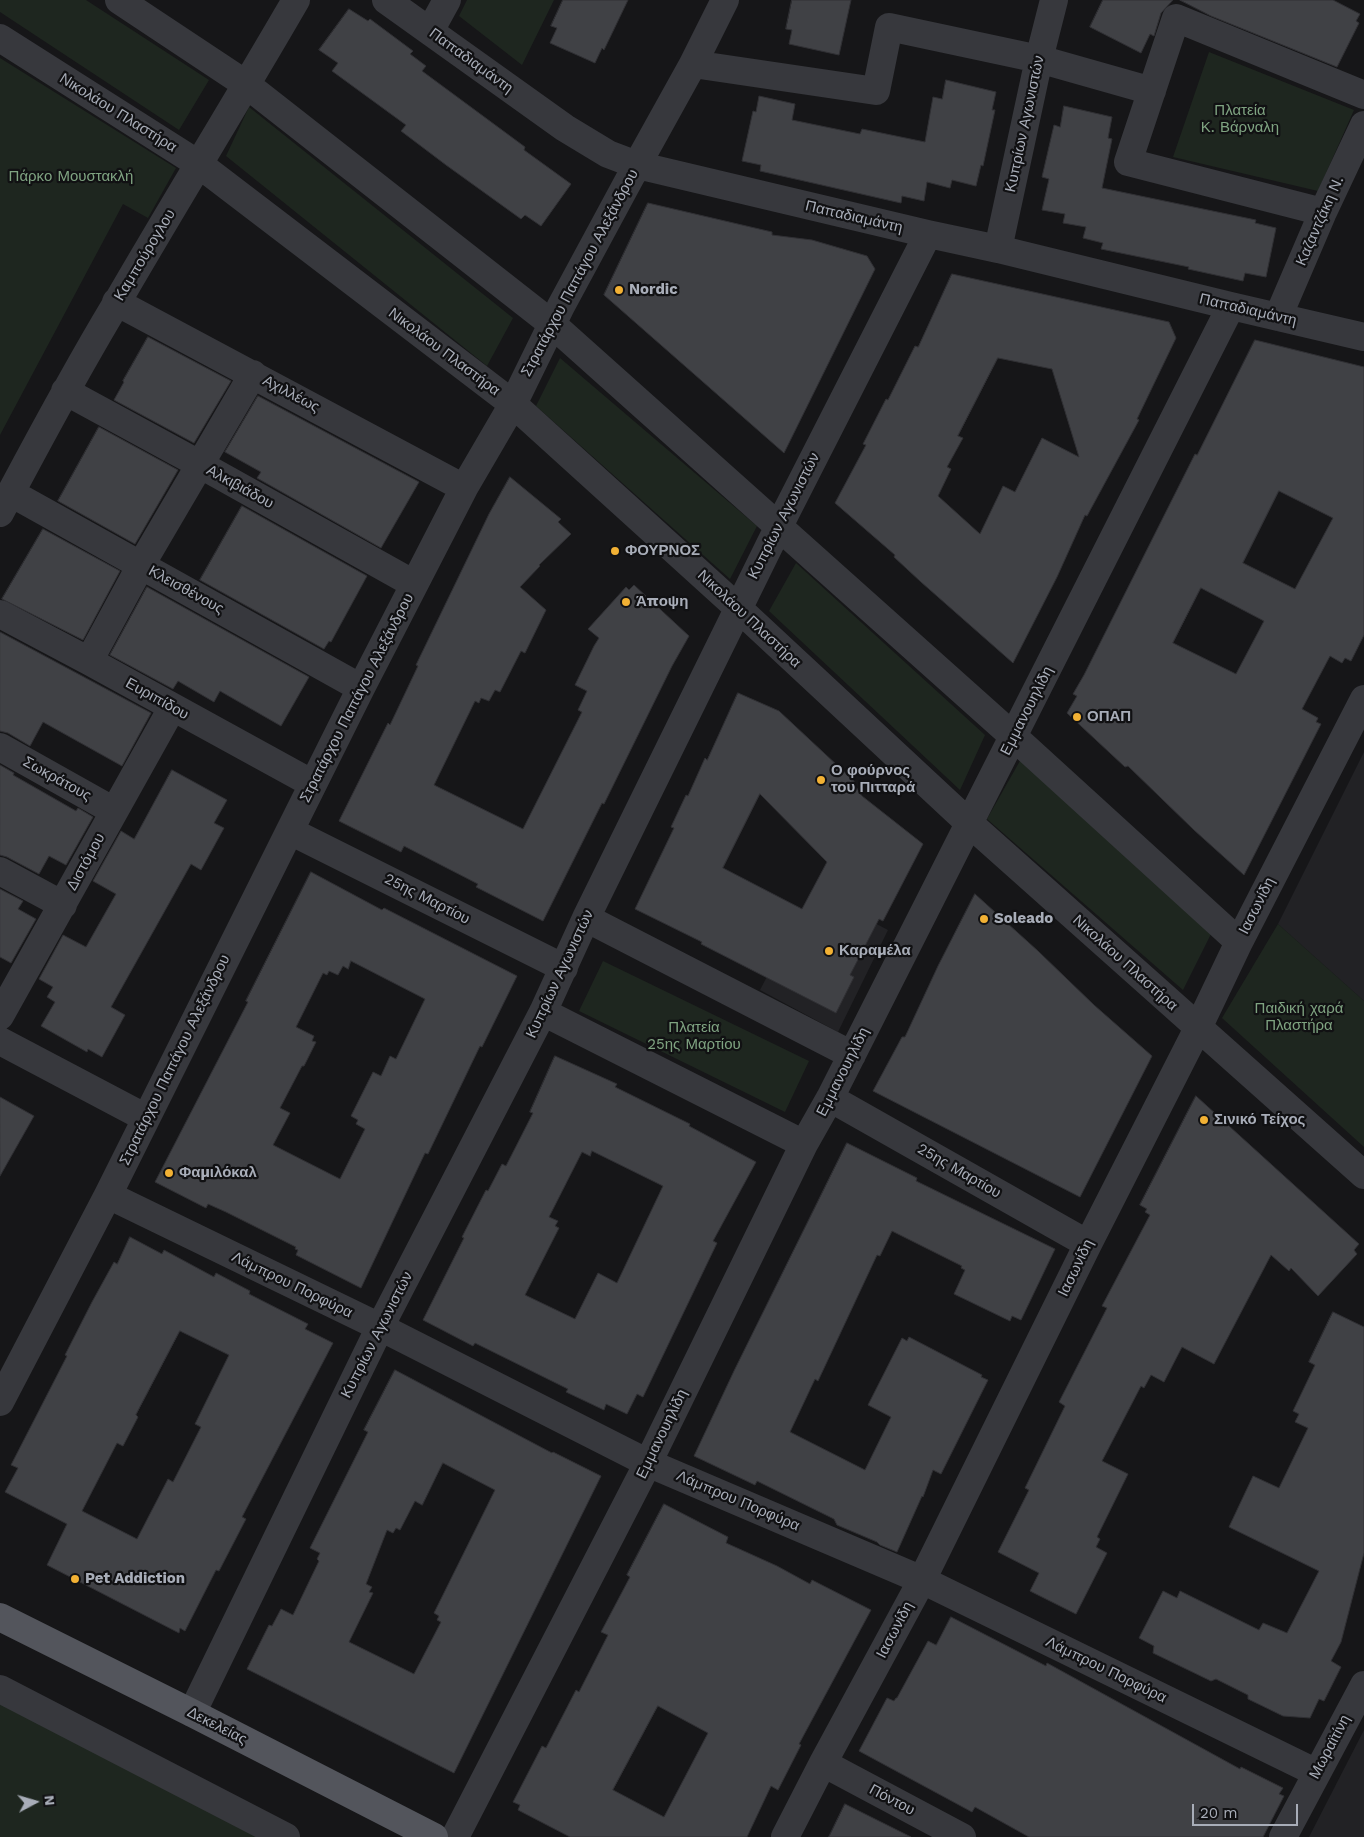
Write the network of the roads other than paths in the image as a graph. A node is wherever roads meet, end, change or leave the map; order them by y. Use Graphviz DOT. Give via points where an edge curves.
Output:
graph roads {
  1 [pos="119,0"];
  2 [pos="296,0"];
  3 [pos="386,0"];
  4 [pos="447,0"];
  5 [pos="724,0"];
  6 [pos="1054,0"];
  7 [pos="430,31"];
  8 [pos="0,38"];
  9 [pos="1039,59"];
  10 [pos="693,64"];
  11 [pos="247,85"];
  12 [pos="1152,91"];
  13 [pos="1364,95"];
  14 [pos="1364,125"];
  15 [pos="200,164"];
  16 [pos="636,165"];
  17 [pos="1323,212"];
  18 [pos="928,234"];
  19 [pos="998,249"];
  20 [pos="116,302"];
  21 [pos="1231,306"];
  22 [pos="1278,317"];
  23 [pos="552,324"];
  24 [pos="1364,337"];
  25 [pos="253,374"];
  26 [pos="65,392"];
  27 [pos="512,404"];
  28 [pos="201,465"];
  29 [pos="464,488"];
  30 [pos="5,503"];
  31 [pos="778,526"];
  32 [pos="141,564"];
  33 [pos="414,584"];
  34 [pos="738,608"];
  35 [pos="0,614"];
  36 [pos="90,661"];
  37 [pos="361,688"];
  38 [pos="1364,698"];
  39 [pos="172,708"];
  40 [pos="1014,737"];
  41 [pos="0,747"];
  42 [pos="313,784"];
  43 [pos="114,811"];
  44 [pos="970,823"];
  45 [pos="290,830"];
  46 [pos="0,871"];
  47 [pos="63,905"];
  48 [pos="586,918"];
  49 [pos="1239,942"];
  50 [pos="564,968"];
  51 [pos="543,1012"];
  52 [pos="0,1016"];
  53 [pos="1198,1028"];
  54 [pos="0,1041"];
  55 [pos="852,1055"];
  56 [pos="830,1098"];
  57 [pos="146,1118"];
  58 [pos="804,1144"];
  59 [pos="1364,1175"];
  60 [pos="108,1195"];
  61 [pos="1088,1244"];
  62 [pos="380,1327"];
  63 [pos="0,1402"];
  64 [pos="648,1463"];
  65 [pos="922,1580"];
  66 [pos="0,1617"];
  67 [pos="1364,1685"];
  68 [pos="0,1689"];
  69 [pos="192,1713"];
  70 [pos="823,1763"];
  71 [pos="1317,1773"];
  72 [pos="286,1837"];
  73 [pos="434,1837"];
  74 [pos="455,1837"];
  75 [pos="785,1837"];
  76 [pos="962,1837"];
  77 [pos="1283,1837"];
  1 -- 11 [label="street"];
  2 -- 11 [label="street, Καμπούρογλου"];
  3 -- 7 [label="street, Παπαδιαμάντη"];
  4 -- 7 [label="street"];
  5 -- 10 [label="street, Στρατάρχου Παπάγου Αλεξάνδρου"];
  6 -- 9 [label="street, Κυπρίων Αγωνιστών"];
  7 -- 16 [label="street, Παπαδιαμάντη" via="565,128 608,154"];
  8 -- 15 [label="street, Νικολάου Πλαστήρα"];
  9 -- 10 [label="street" via="889,26 876,91"];
  9 -- 12 [label="street"];
  9 -- 19 [label="street, Κυπρίων Αγωνιστών"];
  10 -- 16 [label="street, Στρατάρχου Παπάγου Αλεξάνδρου"];
  11 -- 15 [label="street, Καμπούρογλου"];
  11 -- 23 [label="street"];
  12 -- 13 [label="street" via="1176,18"];
  12 -- 17 [label="street" via="1128,162"];
  14 -- 17 [label="street, Καζαντζάκη Ν."];
  15 -- 20 [label="street, Καμπούρογλου"];
  15 -- 27 [label="street, Νικολάου Πλαστήρα"];
  16 -- 18 [label="street, Παπαδιαμάντη"];
  16 -- 23 [label="street, Στρατάρχου Παπάγου Αλεξάνδρου"];
  17 -- 22 [label="street, Καζαντζάκη Ν."];
  18 -- 19 [label="street, Παπαδιαμάντη"];
  18 -- 31 [label="street, Κυπρίων Αγωνιστών"];
  19 -- 21 [label="street, Παπαδιαμάντη"];
  20 -- 25 [label="street, Αχιλλέως"];
  20 -- 26 [label="street, Καμπούρογλου"];
  21 -- 22 [label="street, Παπαδιαμάντη"];
  21 -- 40 [label="street, Εμμανουηλίδη"];
  22 -- 24 [label="street, Παπαδιαμάντη"];
  23 -- 27 [label="street, Στρατάρχου Παπάγου Αλεξάνδρου"];
  23 -- 31 [label="street"];
  25 -- 28 [label="street"];
  25 -- 29 [label="street, Αχιλλέως"];
  26 -- 28 [label="street, Αλκιβιάδου"];
  26 -- 30 [label="street, Καμπούρογλου"];
  27 -- 29 [label="street, Στρατάρχου Παπάγου Αλεξάνδρου"];
  27 -- 34 [label="street, Νικολάου Πλαστήρα"];
  28 -- 32 [label="street"];
  28 -- 33 [label="street, Αλκιβιάδου"];
  29 -- 33 [label="street, Στρατάρχου Παπάγου Αλεξάνδρου"];
  30 -- 32 [label="street, Κλεισθένους"];
  31 -- 34 [label="street, Κυπρίων Αγωνιστών"];
  31 -- 40 [label="street"];
  32 -- 36 [label="street"];
  32 -- 37 [label="street, Κλεισθένους"];
  33 -- 37 [label="street, Στρατάρχου Παπάγου Αλεξάνδρου"];
  34 -- 44 [label="street, Νικολάου Πλαστήρα"];
  34 -- 48 [label="street, Κυπρίων Αγωνιστών"];
  35 -- 36 [label="street, Ευριπίδου"];
  36 -- 39 [label="street, Ευριπίδου"];
  37 -- 42 [label="street, Στρατάρχου Παπάγου Αλεξάνδρου"];
  38 -- 49 [label="street, Ιασωνίδη"];
  39 -- 42 [label="street, Ευριπίδου"];
  39 -- 43 [label="street, Διστόμου"];
  40 -- 44 [label="street, Εμμανουηλίδη"];
  40 -- 49 [label="street"];
  41 -- 43 [label="street, Σωκράτους"];
  42 -- 45 [label="street, Στρατάρχου Παπάγου Αλεξάνδρου"];
  43 -- 47 [label="street, Διστόμου"];
  44 -- 53 [label="street, Νικολάου Πλαστήρα"];
  44 -- 55 [label="street, Εμμανουηλίδη"];
  45 -- 50 [label="street, 25ης Μαρτίου"];
  45 -- 57 [label="street, Στρατάρχου Παπάγου Αλεξάνδρου"];
  46 -- 47 [label="street"];
  47 -- 52 [label="street, Διστόμου"];
  48 -- 50 [label="street, Κυπρίων Αγωνιστών"];
  48 -- 55 [label="street"];
  49 -- 53 [label="street, Ιασωνίδη"];
  50 -- 51 [label="street, Κυπρίων Αγωνιστών"];
  51 -- 58 [label="street"];
  51 -- 62 [label="street, Κυπρίων Αγωνιστών"];
  53 -- 59 [label="street, Νικολάου Πλαστήρα"];
  53 -- 61 [label="street, Ιασωνίδη"];
  54 -- 57 [label="street"];
  55 -- 56 [label="street, Εμμανουηλίδη"];
  56 -- 58 [label="street, Εμμανουηλίδη"];
  56 -- 61 [label="street, 25ης Μαρτίου"];
  57 -- 60 [label="street, Στρατάρχου Παπάγου Αλεξάνδρου"];
  58 -- 64 [label="street, Εμμανουηλίδη"];
  60 -- 62 [label="street, Λάμπρου Πορφύρα"];
  60 -- 63 [label="street, Στρατάρχου Παπάγου Αλεξάνδρου"];
  61 -- 65 [label="street, Ιασωνίδη"];
  62 -- 64 [label="street, Λάμπρου Πορφύρα"];
  62 -- 69 [label="street, Κυπρίων Αγωνιστών"];
  64 -- 65 [label="street, Λάμπρου Πορφύρα"];
  64 -- 74 [label="street, Εμμανουηλίδη"];
  65 -- 70 [label="street, Ιασωνίδη"];
  65 -- 71 [label="street, Λάμπρου Πορφύρα"];
  66 -- 69 [label="main road, Δεκελείας"];
  67 -- 71 [label="street, Μωραϊτίνη"];
  68 -- 72 [label="street"];
  69 -- 73 [label="main road, Δεκελείας"];
  70 -- 75 [label="street, Ιασωνίδη"];
  70 -- 76 [label="street, Πόντου"];
  71 -- 77 [label="street, Μωραϊτίνη"];
}
